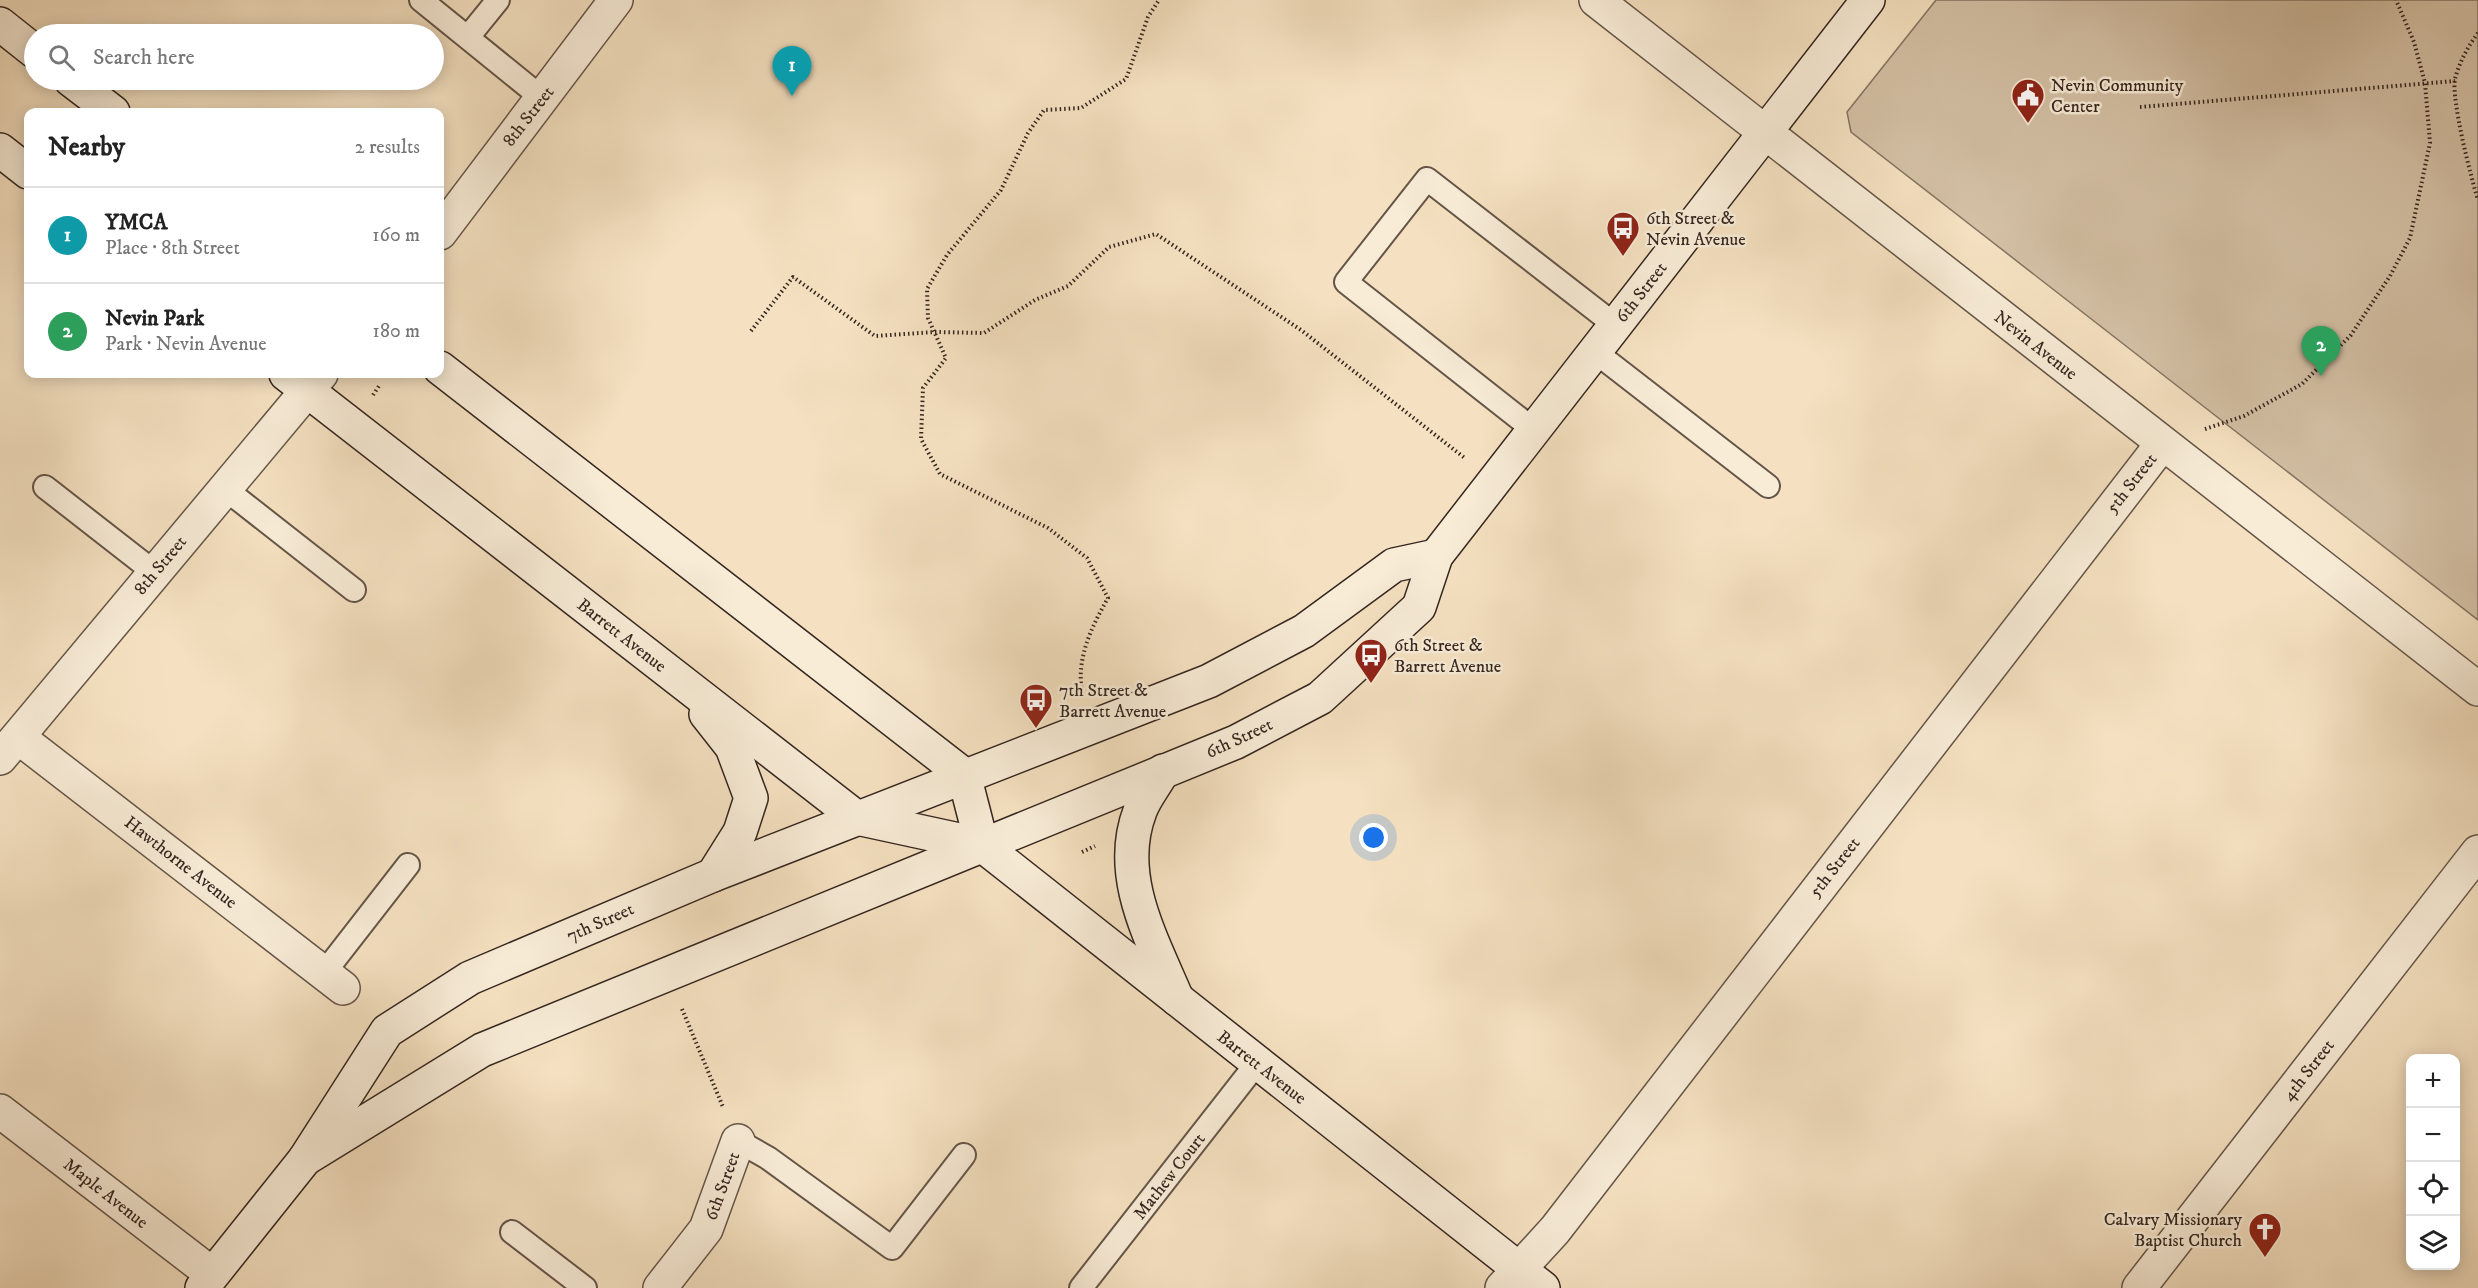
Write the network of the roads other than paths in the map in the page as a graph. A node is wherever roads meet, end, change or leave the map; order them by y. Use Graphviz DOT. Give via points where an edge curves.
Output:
graph roads {
  1 [pos="421,0"];
  2 [pos="498,0"];
  3 [pos="616,0"];
  4 [pos="1596,0"];
  5 [pos="1868,0"];
  6 [pos="0,24"];
  7 [pos="468,37"];
  8 [pos="24,43"];
  9 [pos="83,90"];
  10 [pos="542,98"];
  11 [pos="108,108"];
  12 [pos="1766,132"];
  13 [pos="0,150"];
  14 [pos="24,169"];
  15 [pos="444,228"];
  16 [pos="1615,326"];
  17 [pos="1594,351"];
  18 [pos="444,371"];
  19 [pos="305,379"];
  20 [pos="1534,430"];
  21 [pos="2162,444"];
  22 [pos="1768,486"];
  23 [pos="45,487"];
  24 [pos="224,488"];
  25 [pos="1436,556"];
  26 [pos="154,572"];
  27 [pos="354,590"];
  28 [pos="677,678"];
  29 [pos="2478,689"];
  30 [pos="9,747"];
  31 [pos="1163,771"];
  32 [pos="964,775"];
  33 [pos="857,818"];
  34 [pos="982,845"];
  35 [pos="2478,852"];
  36 [pos="408,865"];
  37 [pos="712,875"];
  38 [pos="334,980"];
  39 [pos="1177,1000"];
  40 [pos="1257,1063"];
  41 [pos="0,1110"];
  42 [pos="738,1141"];
  43 [pos="964,1155"];
  44 [pos="305,1159"];
  45 [pos="512,1232"];
  46 [pos="207,1281"];
  47 [pos="1521,1282"];
  48 [pos="585,1288"];
  49 [pos="660,1288"];
  50 [pos="1081,1288"];
  51 [pos="2139,1288"];
  1 -- 7 [label="lane"];
  2 -- 7 [label="lane"];
  3 -- 10 [label="street, 8th Street"];
  4 -- 12 [label="street, Nevin Avenue"];
  5 -- 12 [label="street, 6th Street"];
  6 -- 8 [label="street"];
  7 -- 10 [label="lane"];
  9 -- 11 [label="street"];
  10 -- 15 [label="street, 8th Street"];
  12 -- 16 [label="street, 6th Street"];
  12 -- 21 [label="street, Nevin Avenue"];
  13 -- 14 [label="street"];
  16 -- 17 [label="street, 6th Street"];
  16 -- 20 [label="lane" via="1426,179 1360,263 1346,282"];
  17 -- 20 [label="street, 6th Street"];
  17 -- 22 [label="lane"];
  18 -- 32 [label="street"];
  19 -- 24 [label="street, 8th Street"];
  19 -- 28 [label="street, Barrett Avenue"];
  20 -- 25 [label="street, 6th Street"];
  21 -- 29 [label="street, Nevin Avenue"];
  21 -- 47 [label="street, 5th Street" via="1555,1230"];
  23 -- 26 [label="lane"];
  24 -- 26 [label="street, 8th Street"];
  24 -- 27 [label="lane"];
  25 -- 31 [label="street, 6th Street" via="1419,607 1320,698 1236,742"];
  25 -- 32 [label="street" via="1394,565 1304,631 1209,681"];
  26 -- 30 [label="street, 8th Street"];
  28 -- 33 [label="street, Barrett Avenue"];
  28 -- 37 [label="street" via="732,747 751,798 740,831"];
  30 -- 38 [label="street, Hawthorne Avenue"];
  31 -- 34 [label="street, 6th Street"];
  31 -- 39 [label="street" via="1140,810 1131,848 1135,898"];
  32 -- 33 [label="street, 7th Street"];
  32 -- 34 [label="street"];
  33 -- 34 [label="street, Barrett Avenue"];
  33 -- 37 [label="street, 7th Street"];
  34 -- 39 [label="street, Barrett Avenue"];
  34 -- 44 [label="street, 7th Street" via="482,1050"];
  35 -- 51 [label="street, 4th Street"];
  36 -- 38 [label="lane"];
  37 -- 44 [label="street, 7th Street" via="470,978 387,1031"];
  39 -- 40 [label="street, Barrett Avenue"];
  40 -- 47 [label="street, Barrett Avenue"];
  40 -- 50 [label="lane, Mathew Court"];
  41 -- 46 [label="street, Maple Avenue"];
  42 -- 43 [label="lane" via="768,1158 892,1248"];
  42 -- 49 [label="street, 6th Street" via="706,1229"];
  44 -- 46 [label="street, 7th Street"];
  45 -- 48 [label="lane"];
}
